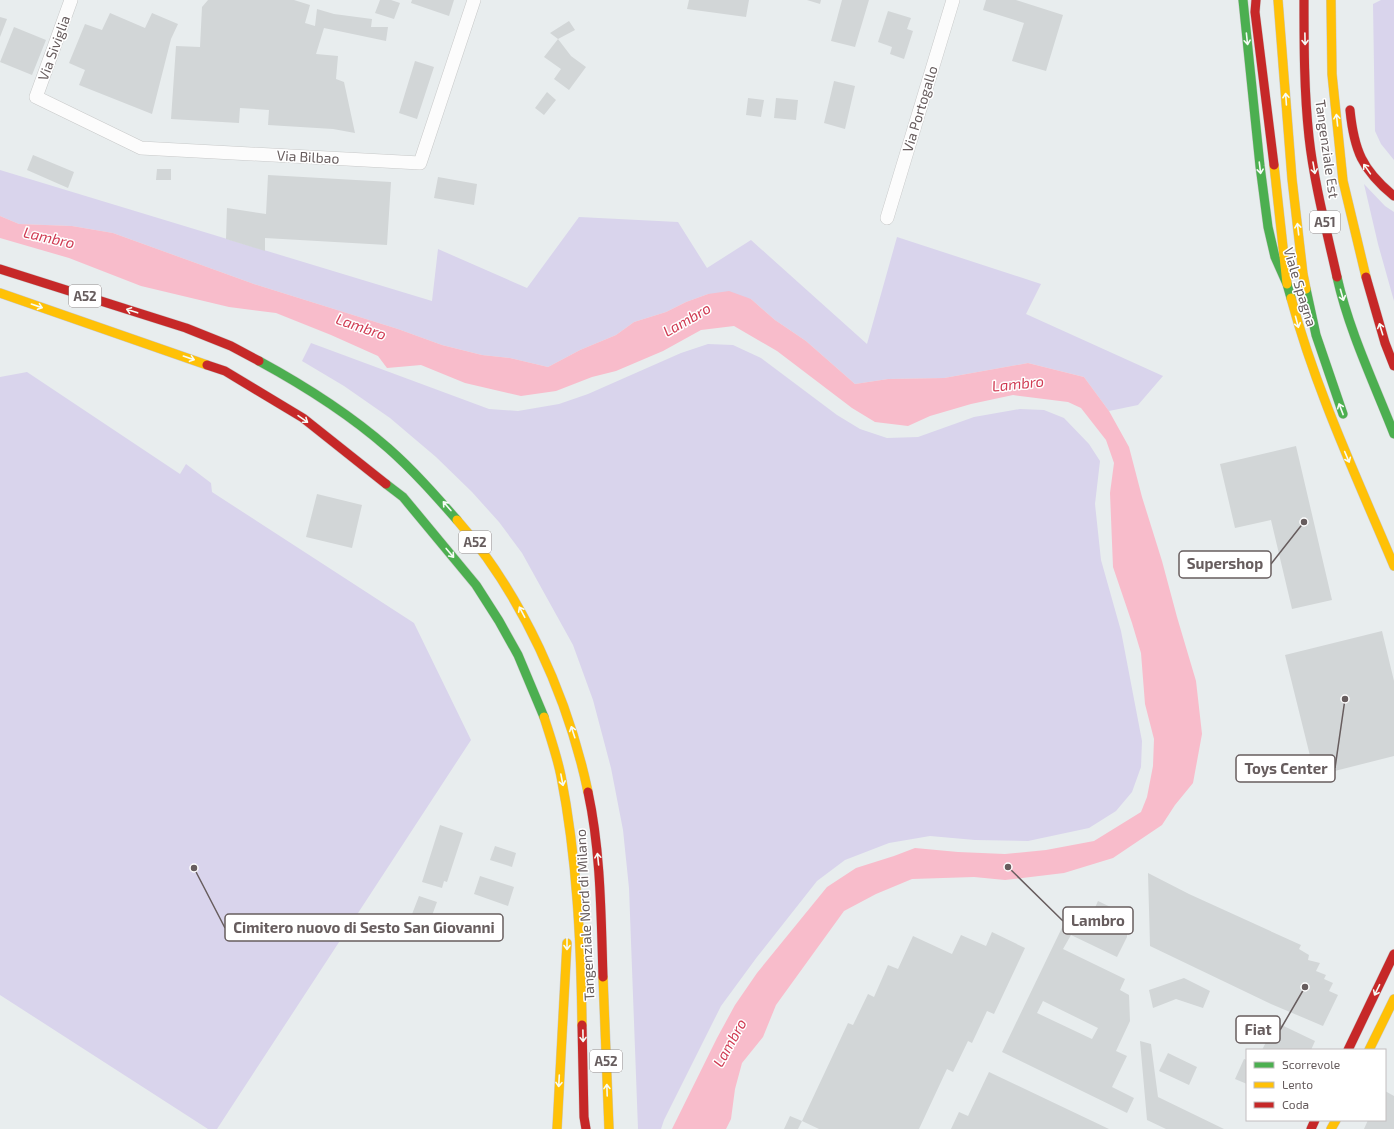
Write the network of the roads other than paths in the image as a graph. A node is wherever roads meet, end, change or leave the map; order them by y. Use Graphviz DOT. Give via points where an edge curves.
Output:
graph roads {
  1 [pos="71,0"];
  2 [pos="474,0"];
  3 [pos="953,0"];
  4 [pos="1243,0"];
  5 [pos="1256,0"];
  6 [pos="1278,0"];
  7 [pos="1304,0"];
  8 [pos="1331,0"];
  9 [pos="36,97"];
  10 [pos="1349,101"];
  11 [pos="1394,196"];
  12 [pos="887,218"];
  13 [pos="0,269"];
  14 [pos="1287,284"];
  15 [pos="0,293"];
  16 [pos="1394,366"];
  17 [pos="1346,422"];
  18 [pos="1394,434"];
  19 [pos="1394,566"];
  20 [pos="518,655"];
  21 [pos="547,758"];
  22 [pos="552,780"];
  23 [pos="566,875"];
  24 [pos="567,935"];
  25 [pos="1394,954"];
  26 [pos="604,993"];
  27 [pos="1394,999"];
  28 [pos="1348,1049"];
  29 [pos="1369,1049"];
  30 [pos="616,1078"];
  31 [pos="557,1129"];
  32 [pos="586,1129"];
  33 [pos="609,1129"];
  1 -- 9 [label="street, Via Siviglia"];
  2 -- 9 [label="street, Via Bilbao" via="420,163 141,148"];
  3 -- 12 [label="street, Via Portogallo"];
  4 -- 14 [label="main road, Viale Spagna, one-way" via="1268,227 1275,257"];
  5 -- 14 [label="main road" via="1255,12"];
  17 -- 6 [label="main road, Viale Spagna, one-way" via="1316,335 1303,274 1292,179"];
  7 -- 18 [label="main road, Tangenziale Est / A51, one-way" via="1309,140 1320,199 1341,294 1360,351"];
  16 -- 8 [label="main road, Tangenziale Est / A51, one-way" via="1372,300 1344,181 1332,74"];
  11 -- 10 [label="main road, one-way" via="1382,187 1364,165 1351,129"];
  26 -- 13 [label="main road, Tangenziale Nord di Milano / A52, one-way" via="598,863 592,814 574,734 540,647 519,608 493,566 446,504 403,460 344,412 245,353 176,325"];
  14 -- 19 [label="main road, Viale Spagna, one-way" via="1301,336 1326,406"];
  15 -- 20 [label="main road, Tangenziale Nord di Milano / A52, one-way" via="225,370 303,418 403,497 476,585 500,621"];
  20 -- 21 [label="main road"];
  20 -- 32 [label="main road, Tangenziale Nord di Milano / A52, one-way" via="544,716 561,774 567,810 578,904"];
  22 -- 23 [label="main road" via="560,813"];
  24 -- 31 [label="main road, one-way"];
  25 -- 28 [label="main road, one-way"];
  26 -- 30 [label="main road"];
  33 -- 26 [label="main road, Tangenziale Nord di Milano / A52, one-way"];
  27 -- 29 [label="main road"];
}
